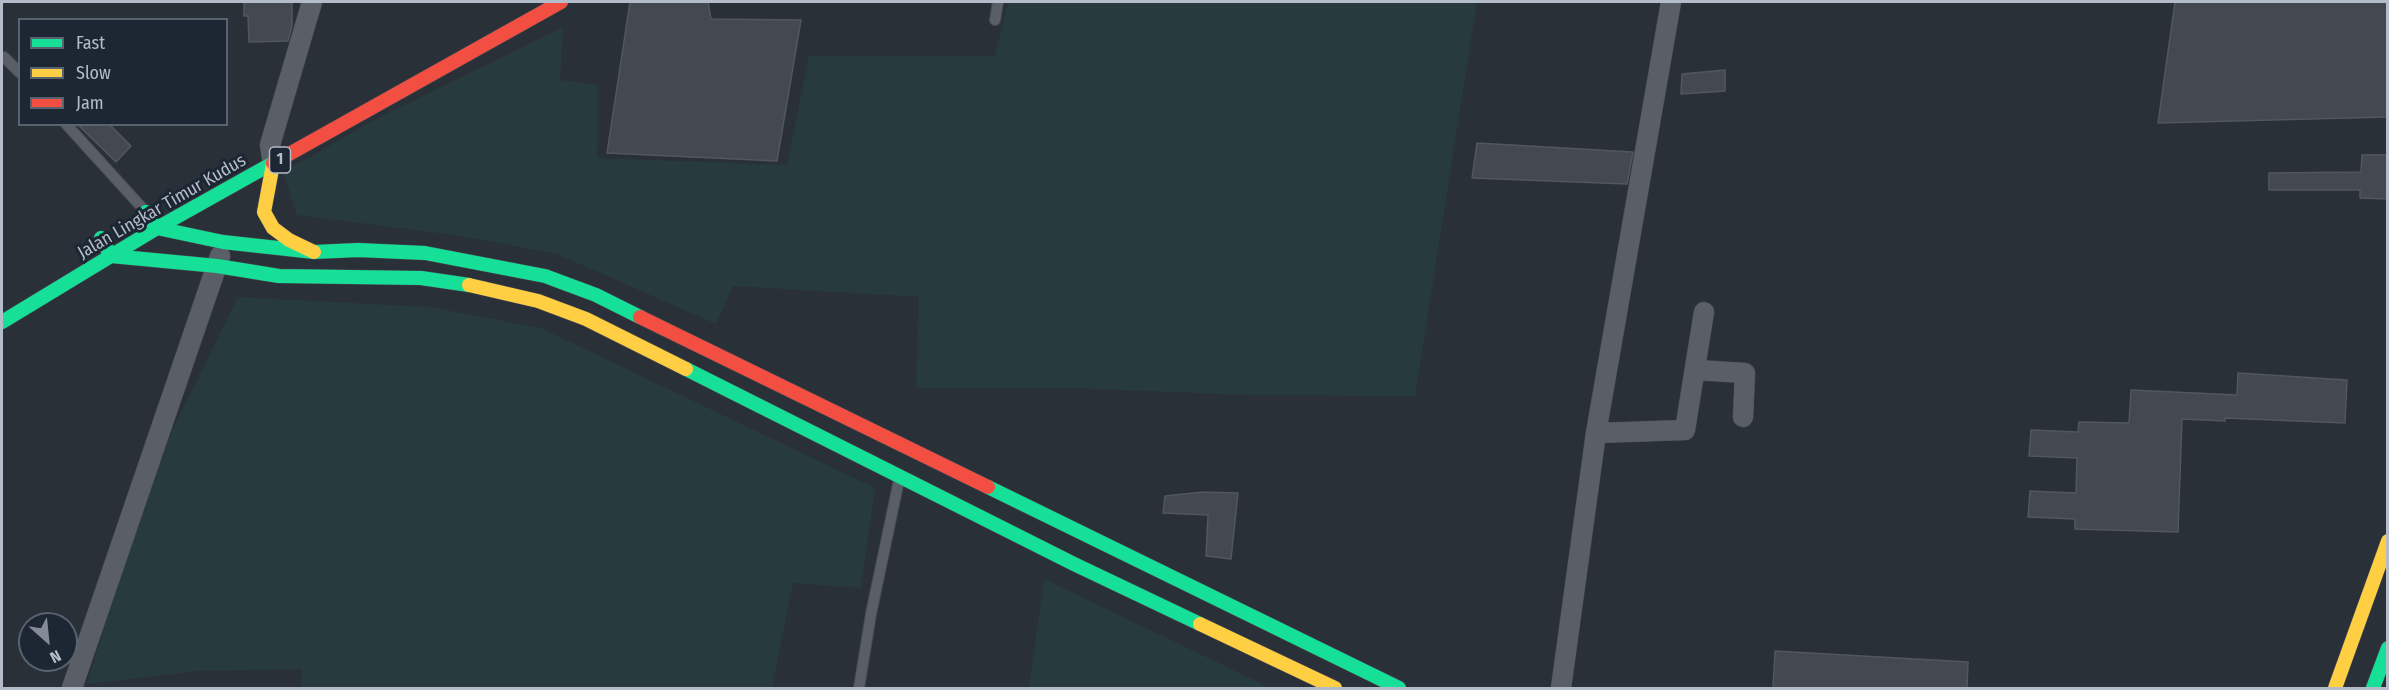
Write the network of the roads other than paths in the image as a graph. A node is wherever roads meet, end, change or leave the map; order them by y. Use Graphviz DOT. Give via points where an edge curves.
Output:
graph roads {
  1 [pos="312,2"];
  2 [pos="561,2"];
  3 [pos="999,2"];
  4 [pos="1671,2"];
  5 [pos="995,20"];
  6 [pos="4,57"];
  7 [pos="18,72"];
  8 [pos="68,126"];
  9 [pos="290,134"];
  10 [pos="268,153"];
  11 [pos="162,202"];
  12 [pos="141,214"];
  13 [pos="157,228"];
  14 [pos="101,238"];
  15 [pos="223,242"];
  16 [pos="314,252"];
  17 [pos="111,256"];
  18 [pos="218,266"];
  19 [pos="1704,312"];
  20 [pos="2,322"];
  21 [pos="1695,370"];
  22 [pos="1743,417"];
  23 [pos="1596,433"];
  24 [pos="899,477"];
  25 [pos="2388,542"];
  26 [pos="2388,648"];
  27 [pos="72,688"];
  28 [pos="859,688"];
  29 [pos="1335,688"];
  30 [pos="1399,688"];
  31 [pos="1561,688"];
  32 [pos="2335,688"];
  33 [pos="2373,688"];
  1 -- 10 [label="street"];
  2 -- 10 [label="main road, Jalan Lingkar Timur Kudus / 1"];
  3 -- 5 [label="lane"];
  4 -- 23 [label="street"];
  6 -- 7 [label="lane"];
  8 -- 12 [label="lane"];
  9 -- 10 [label="main road, Jalan Lingkar Timur Kudus / 1"];
  10 -- 13 [label="main road, Jalan Lingkar Timur Kudus / 1"];
  10 -- 16 [label="main road" via="264,212 273,228"];
  11 -- 12 [label="main road, Jalan Lingkar Timur Kudus"];
  12 -- 13 [label="main road"];
  13 -- 15 [label="main road"];
  13 -- 17 [label="main road, Jalan Lingkar Timur Kudus / 1"];
  14 -- 17 [label="main road"];
  15 -- 16 [label="main road"];
  15 -- 18 [label="street"];
  16 -- 30 [label="main road" via="425,252 545,276 596,295"];
  17 -- 18 [label="main road"];
  17 -- 20 [label="main road, Jalan Lingkar Timur Kudus / 1"];
  18 -- 24 [label="main road" via="279,276 422,278 483,287 538,301 586,319"];
  18 -- 27 [label="street"];
  19 -- 21 [label="street"];
  21 -- 22 [label="street" via="1743,372"];
  21 -- 23 [label="street" via="1685,430"];
  23 -- 31 [label="street"];
  24 -- 28 [label="lane"];
  24 -- 29 [label="main road"];
  25 -- 32 [label="main road"];
  26 -- 33 [label="main road"];
}
